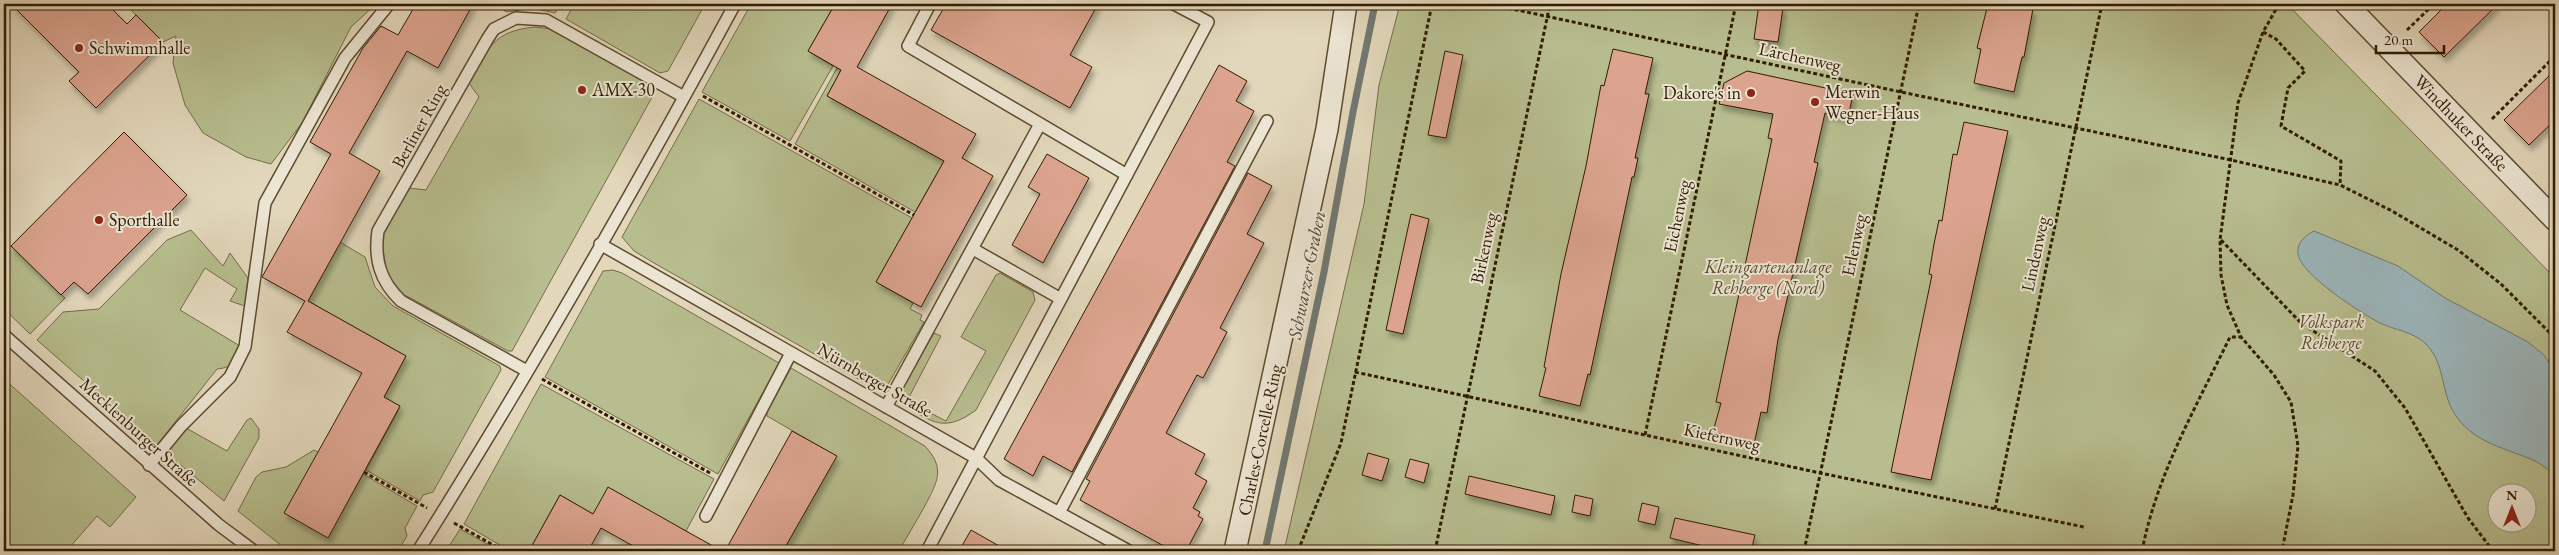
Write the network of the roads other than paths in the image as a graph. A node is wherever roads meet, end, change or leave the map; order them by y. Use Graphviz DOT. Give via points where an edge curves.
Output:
graph roads {
  1 [pos="389,4"];
  2 [pos="735,4"];
  3 [pos="930,4"];
  4 [pos="1174,4"];
  5 [pos="1346,4"];
  6 [pos="2346,4"];
  7 [pos="687,93"];
  8 [pos="1267,121"];
  9 [pos="1040,124"];
  10 [pos="1127,174"];
  11 [pos="2555,220"];
  12 [pos="600,244"];
  13 [pos="973,249"];
  14 [pos="1061,299"];
  15 [pos="4,335"];
  16 [pos="791,353"];
  17 [pos="527,371"];
  18 [pos="886,407"];
  19 [pos="976,458"];
  20 [pos="150,465"];
  21 [pos="1059,513"];
  22 [pos="706,516"];
  23 [pos="254,551"];
  24 [pos="418,551"];
  25 [pos="927,551"];
  26 [pos="1129,551"];
  27 [pos="1235,551"];
  1 -- 20 [label="lane" via="345,58 265,203 245,347 230,377 181,426"];
  2 -- 7 [label="lane"];
  3 -- 9 [label="lane" via="908,46"];
  4 -- 10 [label="lane" via="1208,22"];
  5 -- 27 [label="street, Charles-Corcelle-Ring" via="1327,129"];
  6 -- 11 [label="street, Windhuker Straße"];
  7 -- 12 [label="lane"];
  7 -- 17 [label="lane, Berliner Ring" via="546,20 516,18 494,29 488,38 378,231 376,248 378,264 389,290 401,301"];
  8 -- 21 [label="lane"];
  9 -- 10 [label="lane"];
  9 -- 13 [label="lane"];
  10 -- 14 [label="lane"];
  12 -- 16 [label="lane, Nürnberger Straße"];
  12 -- 17 [label="lane"];
  13 -- 14 [label="lane"];
  13 -- 18 [label="lane"];
  14 -- 19 [label="lane"];
  15 -- 20 [label="lane, Mecklenburger Straße"];
  16 -- 18 [label="lane, Nürnberger Straße"];
  16 -- 22 [label="lane"];
  17 -- 24 [label="lane"];
  18 -- 19 [label="lane, Nürnberger Straße"];
  19 -- 21 [label="lane, Nürnberger Straße" via="999,480"];
  19 -- 25 [label="lane"];
  20 -- 23 [label="lane, Mecklenburger Straße"];
  21 -- 26 [label="lane, Nürnberger Straße"];
}
